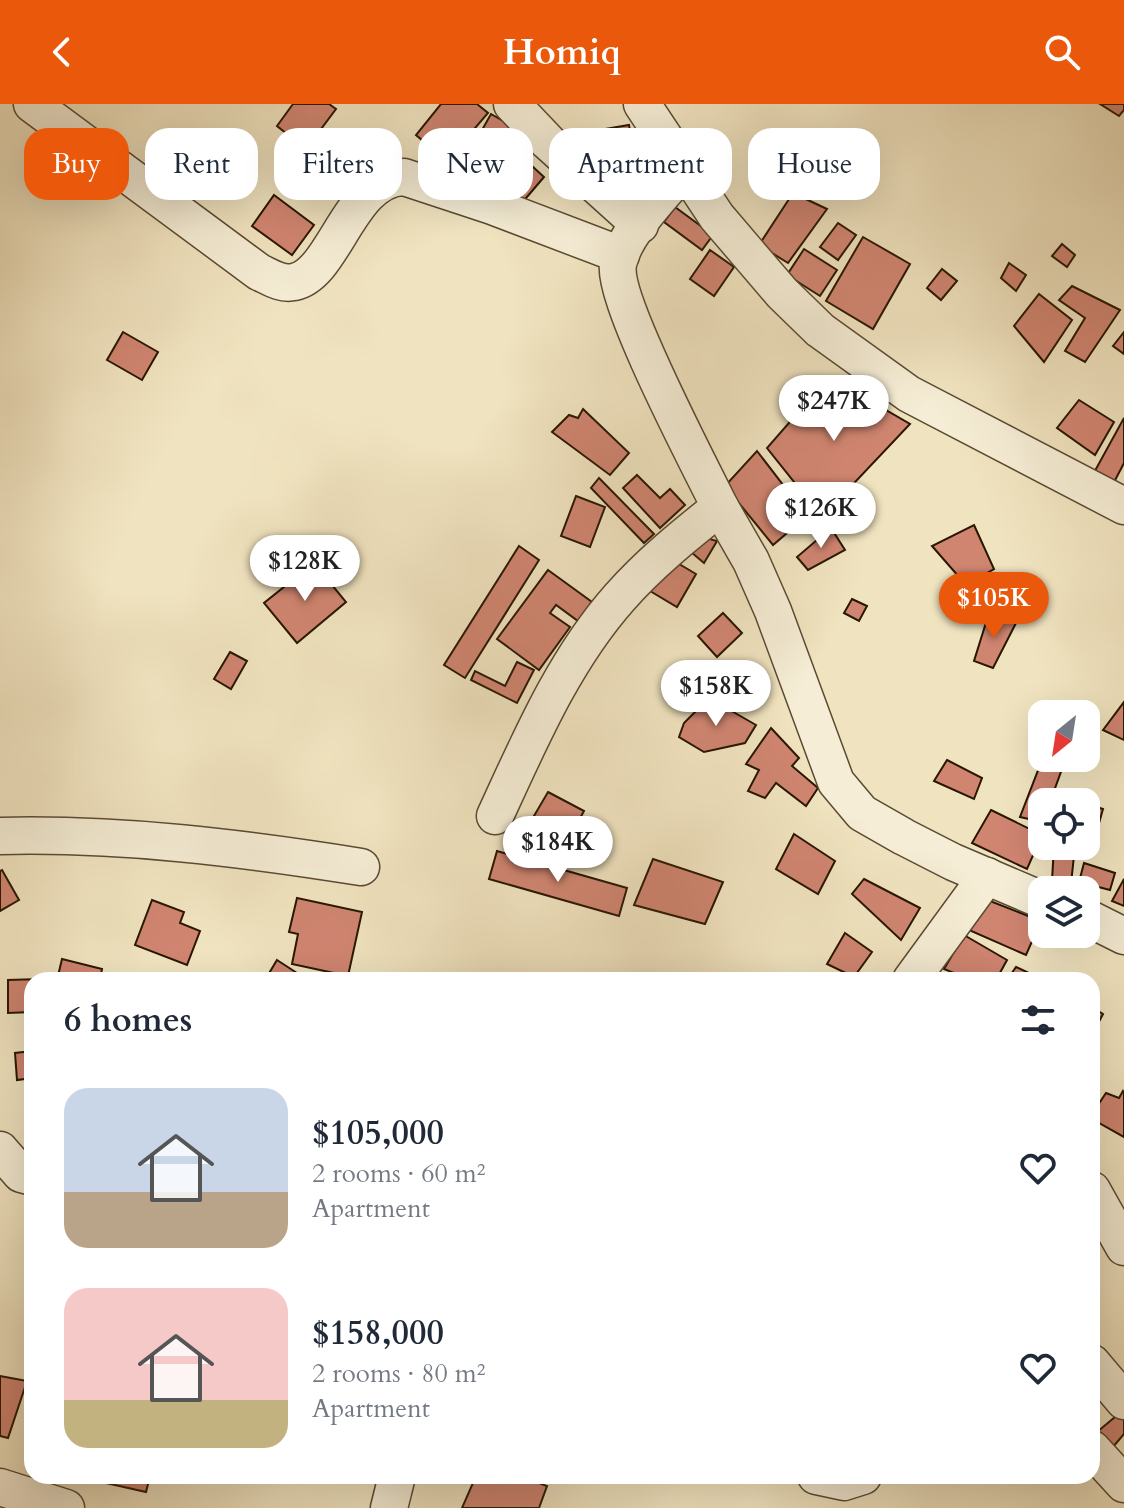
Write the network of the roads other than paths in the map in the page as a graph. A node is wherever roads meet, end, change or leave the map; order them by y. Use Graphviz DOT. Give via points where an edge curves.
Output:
graph roads {
  1 [pos="32,104"];
  2 [pos="512,104"];
  3 [pos="642,104"];
  4 [pos="658,128"];
  5 [pos="660,200"];
  6 [pos="705,200"];
  7 [pos="640,225"];
  8 [pos="621,255"];
  9 [pos="1124,506"];
  10 [pos="720,507"];
  11 [pos="495,816"];
  12 [pos="0,836"];
  13 [pos="361,867"];
  14 [pos="987,876"];
  15 [pos="1028,894"];
  16 [pos="1100,924"];
  17 [pos="1124,936"];
  18 [pos="917,972"];
  19 [pos="0,1150"];
  20 [pos="24,1175"];
  21 [pos="1100,1204"];
  22 [pos="1124,1247"];
  23 [pos="1100,1372"];
  24 [pos="1124,1401"];
  25 [pos="1100,1458"];
  26 [pos="395,1484"];
  27 [pos="1124,1484"];
  28 [pos="0,1487"];
  29 [pos="66,1508"];
  30 [pos="389,1508"];
  1 -- 8 [label="street" via="278,281 293,283 314,270 368,194 392,177 492,206"];
  2 -- 7 [label="street"];
  3 -- 4 [label="street"];
  5 -- 7 [label="street"];
  6 -- 9 [label="street" via="782,293 863,363 909,394"];
  7 -- 8 [label="street"];
  8 -- 10 [label="street" via="618,272 626,303"];
  10 -- 11 [label="street" via="641,574 598,623 553,695"];
  10 -- 14 [label="street" via="751,561 836,782 849,800 904,837"];
  12 -- 13 [label="street" via="171,844"];
  14 -- 15 [label="street"];
  14 -- 18 [label="street"];
  16 -- 17 [label="street"];
  19 -- 20 [label="street"];
  21 -- 22 [label="street"];
  23 -- 24 [label="street"];
  25 -- 27 [label="street"];
  26 -- 30 [label="street"];
  28 -- 29 [label="street"];
}
